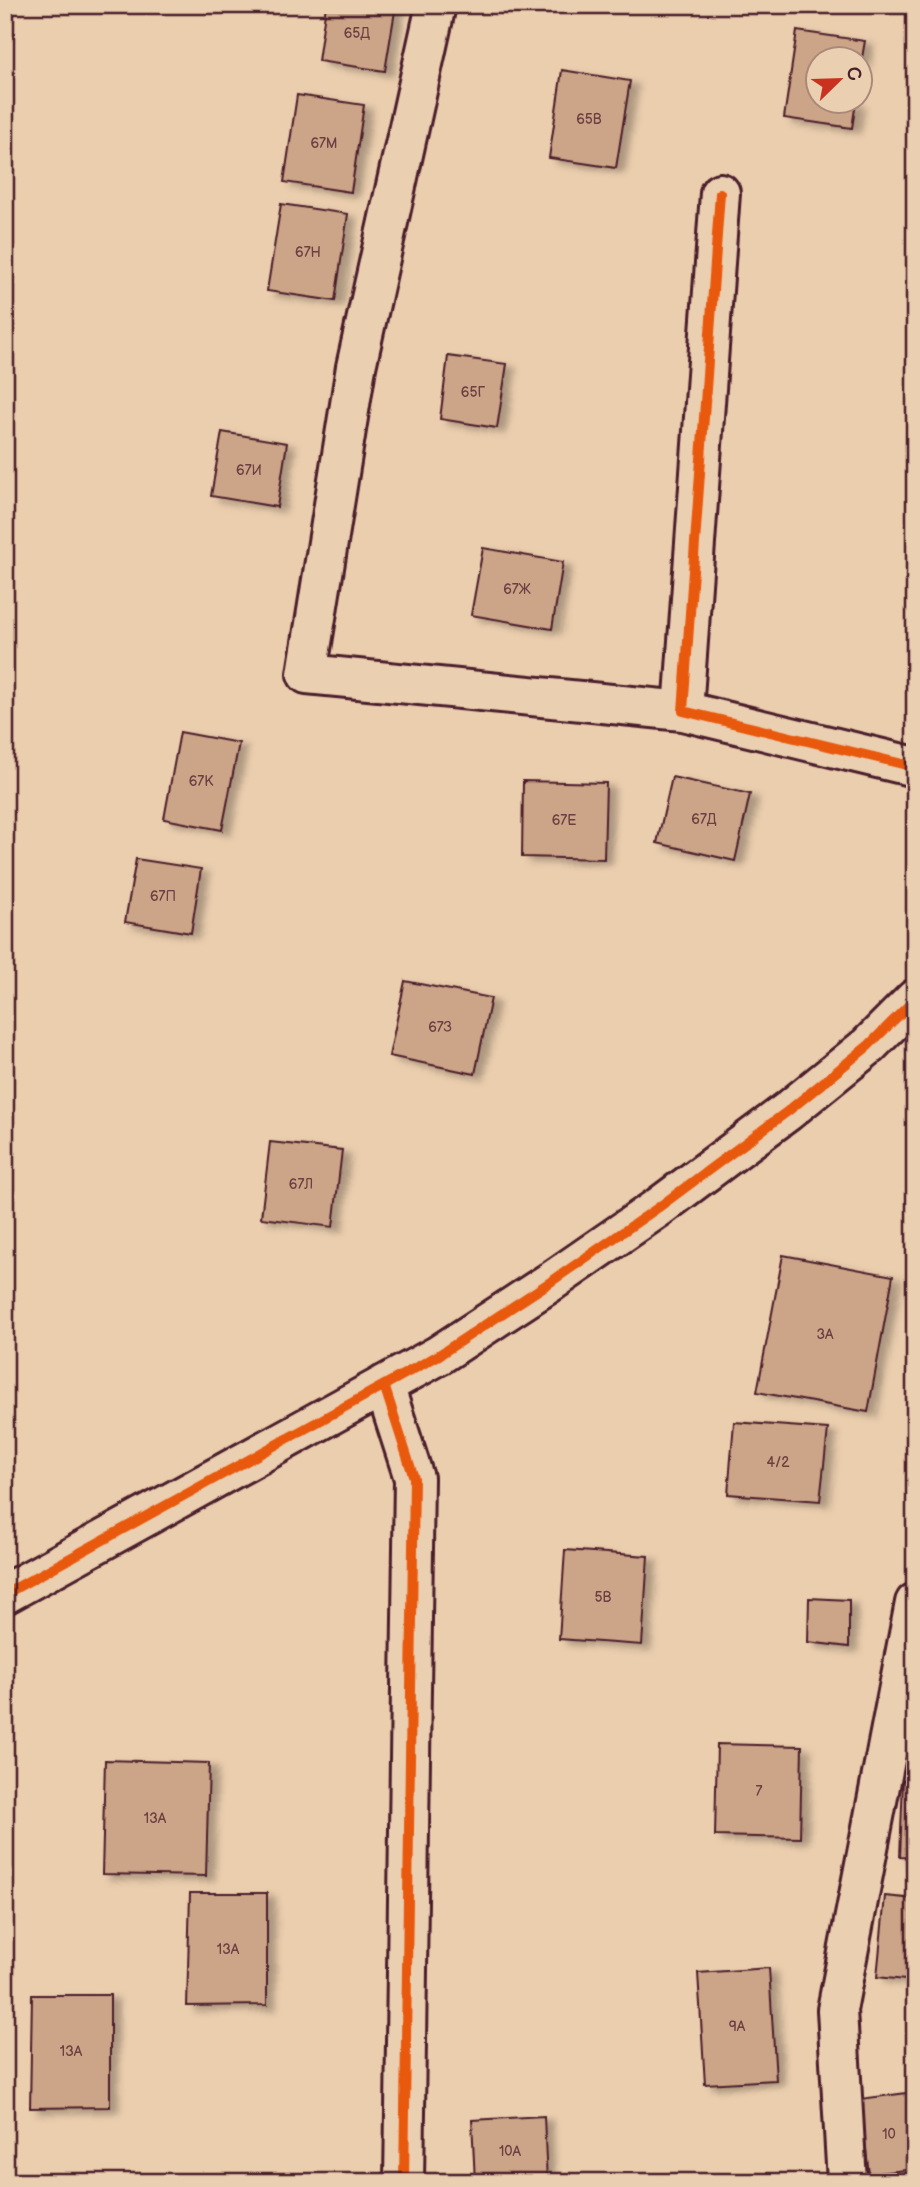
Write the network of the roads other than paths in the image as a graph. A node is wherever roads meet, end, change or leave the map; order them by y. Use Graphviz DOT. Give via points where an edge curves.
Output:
graph roads {
  1 [pos="436,5"];
  2 [pos="720,193"];
  3 [pos="683,711"];
  4 [pos="915,767"];
  5 [pos="915,999"];
  6 [pos="384,1385"];
  7 [pos="5,1594"];
  8 [pos="915,1603"];
  9 [pos="404,2182"];
  10 [pos="847,2182"];
  1 -- 3 [label="street" via="356,367 307,674"];
  2 -- 3 [label="street"];
  3 -- 4 [label="street"];
  5 -- 6 [label="street" via="858,1055 659,1207 552,1281"];
  6 -- 7 [label="street"];
  6 -- 9 [label="street" via="414,1478"];
  8 -- 10 [label="street" via="837,2010"];
}
